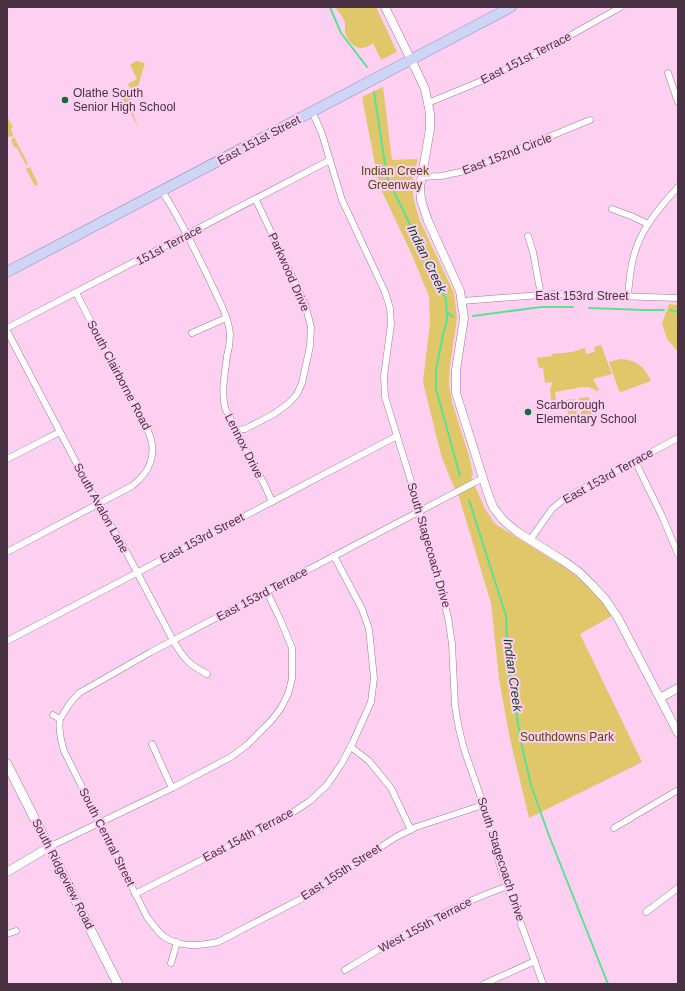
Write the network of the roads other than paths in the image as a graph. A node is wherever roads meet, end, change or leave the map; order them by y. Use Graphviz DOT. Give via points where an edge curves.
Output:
graph roads {
  1 [pos="385,7"];
  2 [pos="510,7"];
  3 [pos="620,7"];
  4 [pos="411,60"];
  5 [pos="668,73"];
  6 [pos="678,102"];
  7 [pos="428,103"];
  8 [pos="312,112"];
  9 [pos="590,120"];
  10 [pos="330,160"];
  11 [pos="422,176"];
  12 [pos="678,187"];
  13 [pos="162,191"];
  14 [pos="256,200"];
  15 [pos="612,209"];
  16 [pos="648,224"];
  17 [pos="187,236"];
  18 [pos="528,236"];
  19 [pos="7,272"];
  20 [pos="76,293"];
  21 [pos="541,295"];
  22 [pos="628,296"];
  23 [pos="678,298"];
  24 [pos="462,301"];
  25 [pos="226,318"];
  26 [pos="7,328"];
  27 [pos="7,331"];
  28 [pos="192,333"];
  29 [pos="236,430"];
  30 [pos="60,432"];
  31 [pos="397,436"];
  32 [pos="678,438"];
  33 [pos="7,459"];
  34 [pos="635,461"];
  35 [pos="483,478"];
  36 [pos="272,502"];
  37 [pos="98,504"];
  38 [pos="419,511"];
  39 [pos="530,540"];
  40 [pos="7,552"];
  41 [pos="678,554"];
  42 [pos="334,556"];
  43 [pos="137,572"];
  44 [pos="266,592"];
  45 [pos="173,640"];
  46 [pos="7,641"];
  47 [pos="207,674"];
  48 [pos="678,688"];
  49 [pos="660,698"];
  50 [pos="53,715"];
  51 [pos="60,719"];
  52 [pos="678,733"];
  53 [pos="152,744"];
  54 [pos="351,747"];
  55 [pos="7,764"];
  56 [pos="172,788"];
  57 [pos="678,790"];
  58 [pos="483,805"];
  59 [pos="99,823"];
  60 [pos="614,828"];
  61 [pos="411,830"];
  62 [pos="49,847"];
  63 [pos="7,872"];
  64 [pos="508,886"];
  65 [pos="678,888"];
  66 [pos="135,894"];
  67 [pos="646,912"];
  68 [pos="16,931"];
  69 [pos="7,934"];
  70 [pos="177,942"];
  71 [pos="535,961"];
  72 [pos="171,963"];
  73 [pos="345,970"];
  74 [pos="118,984"];
  75 [pos="484,984"];
  76 [pos="543,984"];
  1 -- 4 [label="street"];
  2 -- 4 [label="main road, East 151st Street"];
  3 -- 7 [label="street, East 151st Terrace" via="530,58"];
  4 -- 7 [label="street" via="425,89"];
  4 -- 8 [label="main road, East 151st Street"];
  5 -- 6 [label="street"];
  7 -- 11 [label="street" via="430,129"];
  8 -- 10 [label="street, South Stagecoach Drive"];
  8 -- 13 [label="main road, East 151st Street"];
  9 -- 11 [label="street, East 152nd Circle" via="465,171 441,176"];
  10 -- 14 [label="street, 151st Terrace"];
  10 -- 31 [label="street, South Stagecoach Drive" via="342,200 388,302 391,331 384,386"];
  11 -- 24 [label="street" via="420,187 424,212 458,284"];
  12 -- 16 [label="street"];
  13 -- 17 [label="street, Lennox Drive"];
  13 -- 19 [label="main road, East 151st Street"];
  14 -- 17 [label="street, 151st Terrace"];
  14 -- 29 [label="street, Parkwood Drive" via="306,304 311,327 310,346 297,394 274,414 245,429"];
  15 -- 16 [label="street"];
  16 -- 22 [label="street" via="633,258"];
  17 -- 20 [label="street, 151st Terrace"];
  17 -- 25 [label="street, Lennox Drive"];
  18 -- 21 [label="street"];
  20 -- 26 [label="street, 151st Terrace"];
  20 -- 37 [label="street, South Clairborne Road" via="152,443 152,460 144,476 132,486"];
  21 -- 22 [label="street, East 153rd Street" via="570,293"];
  21 -- 24 [label="street, East 153rd Street"];
  22 -- 23 [label="street, East 153rd Street"];
  24 -- 35 [label="street" via="464,318 455,386"];
  25 -- 28 [label="street"];
  25 -- 29 [label="street, Lennox Drive" via="230,341 223,380 223,397 225,408"];
  27 -- 30 [label="street, South Avalon Lane"];
  29 -- 36 [label="street, Lennox Drive"];
  30 -- 33 [label="street"];
  30 -- 37 [label="street, South Avalon Lane"];
  31 -- 36 [label="street, East 153rd Street"];
  31 -- 38 [label="street, South Stagecoach Drive"];
  32 -- 34 [label="street, East 153rd Terrace"];
  34 -- 39 [label="street, East 153rd Terrace" via="565,498 552,509"];
  34 -- 41 [label="street"];
  35 -- 38 [label="street, East 153rd Terrace"];
  35 -- 39 [label="street" via="494,506 503,520"];
  36 -- 43 [label="street, East 153rd Street"];
  37 -- 40 [label="street, South Clairborne Road"];
  37 -- 43 [label="street, South Avalon Lane"];
  38 -- 42 [label="street, East 153rd Terrace"];
  38 -- 58 [label="street, South Stagecoach Drive" via="448,617 459,730"];
  39 -- 49 [label="street" via="578,572 605,599 618,618"];
  42 -- 44 [label="street, East 153rd Terrace"];
  42 -- 54 [label="street, East 154th Terrace" via="362,609 369,629 372,650 374,678 371,702"];
  43 -- 45 [label="street, South Avalon Lane"];
  43 -- 46 [label="street, East 153rd Street"];
  44 -- 45 [label="street, East 153rd Terrace"];
  44 -- 56 [label="street" via="292,648 292,679 288,694 271,721 247,745 225,761"];
  45 -- 47 [label="street, South Avalon Lane" via="184,658"];
  45 -- 51 [label="street, East 153rd Terrace" via="79,692"];
  48 -- 49 [label="street"];
  49 -- 52 [label="street"];
  50 -- 51 [label="street"];
  51 -- 59 [label="street, South Central Street" via="61,743"];
  53 -- 56 [label="street"];
  54 -- 61 [label="street" via="369,761 391,788"];
  54 -- 66 [label="street, East 154th Terrace" via="327,785 310,801 284,818"];
  55 -- 62 [label="main road, South Ridgeview Road"];
  56 -- 59 [label="street"];
  57 -- 60 [label="street"];
  58 -- 61 [label="street, East 155th Street"];
  58 -- 64 [label="street, South Stagecoach Drive"];
  59 -- 62 [label="street"];
  59 -- 66 [label="street, South Central Street"];
  61 -- 70 [label="street, East 155th Street" via="379,848 320,889 218,942 201,946"];
  62 -- 63 [label="street"];
  62 -- 74 [label="main road, South Ridgeview Road"];
  64 -- 71 [label="street, South Stagecoach Drive"];
  64 -- 73 [label="street, West 155th Terrace" via="480,895 451,909"];
  65 -- 67 [label="street"];
  66 -- 70 [label="street, South Central Street" via="147,917 163,935"];
  68 -- 69 [label="street"];
  70 -- 72 [label="street"];
  71 -- 75 [label="street"];
  71 -- 76 [label="street, South Stagecoach Drive"];
}
